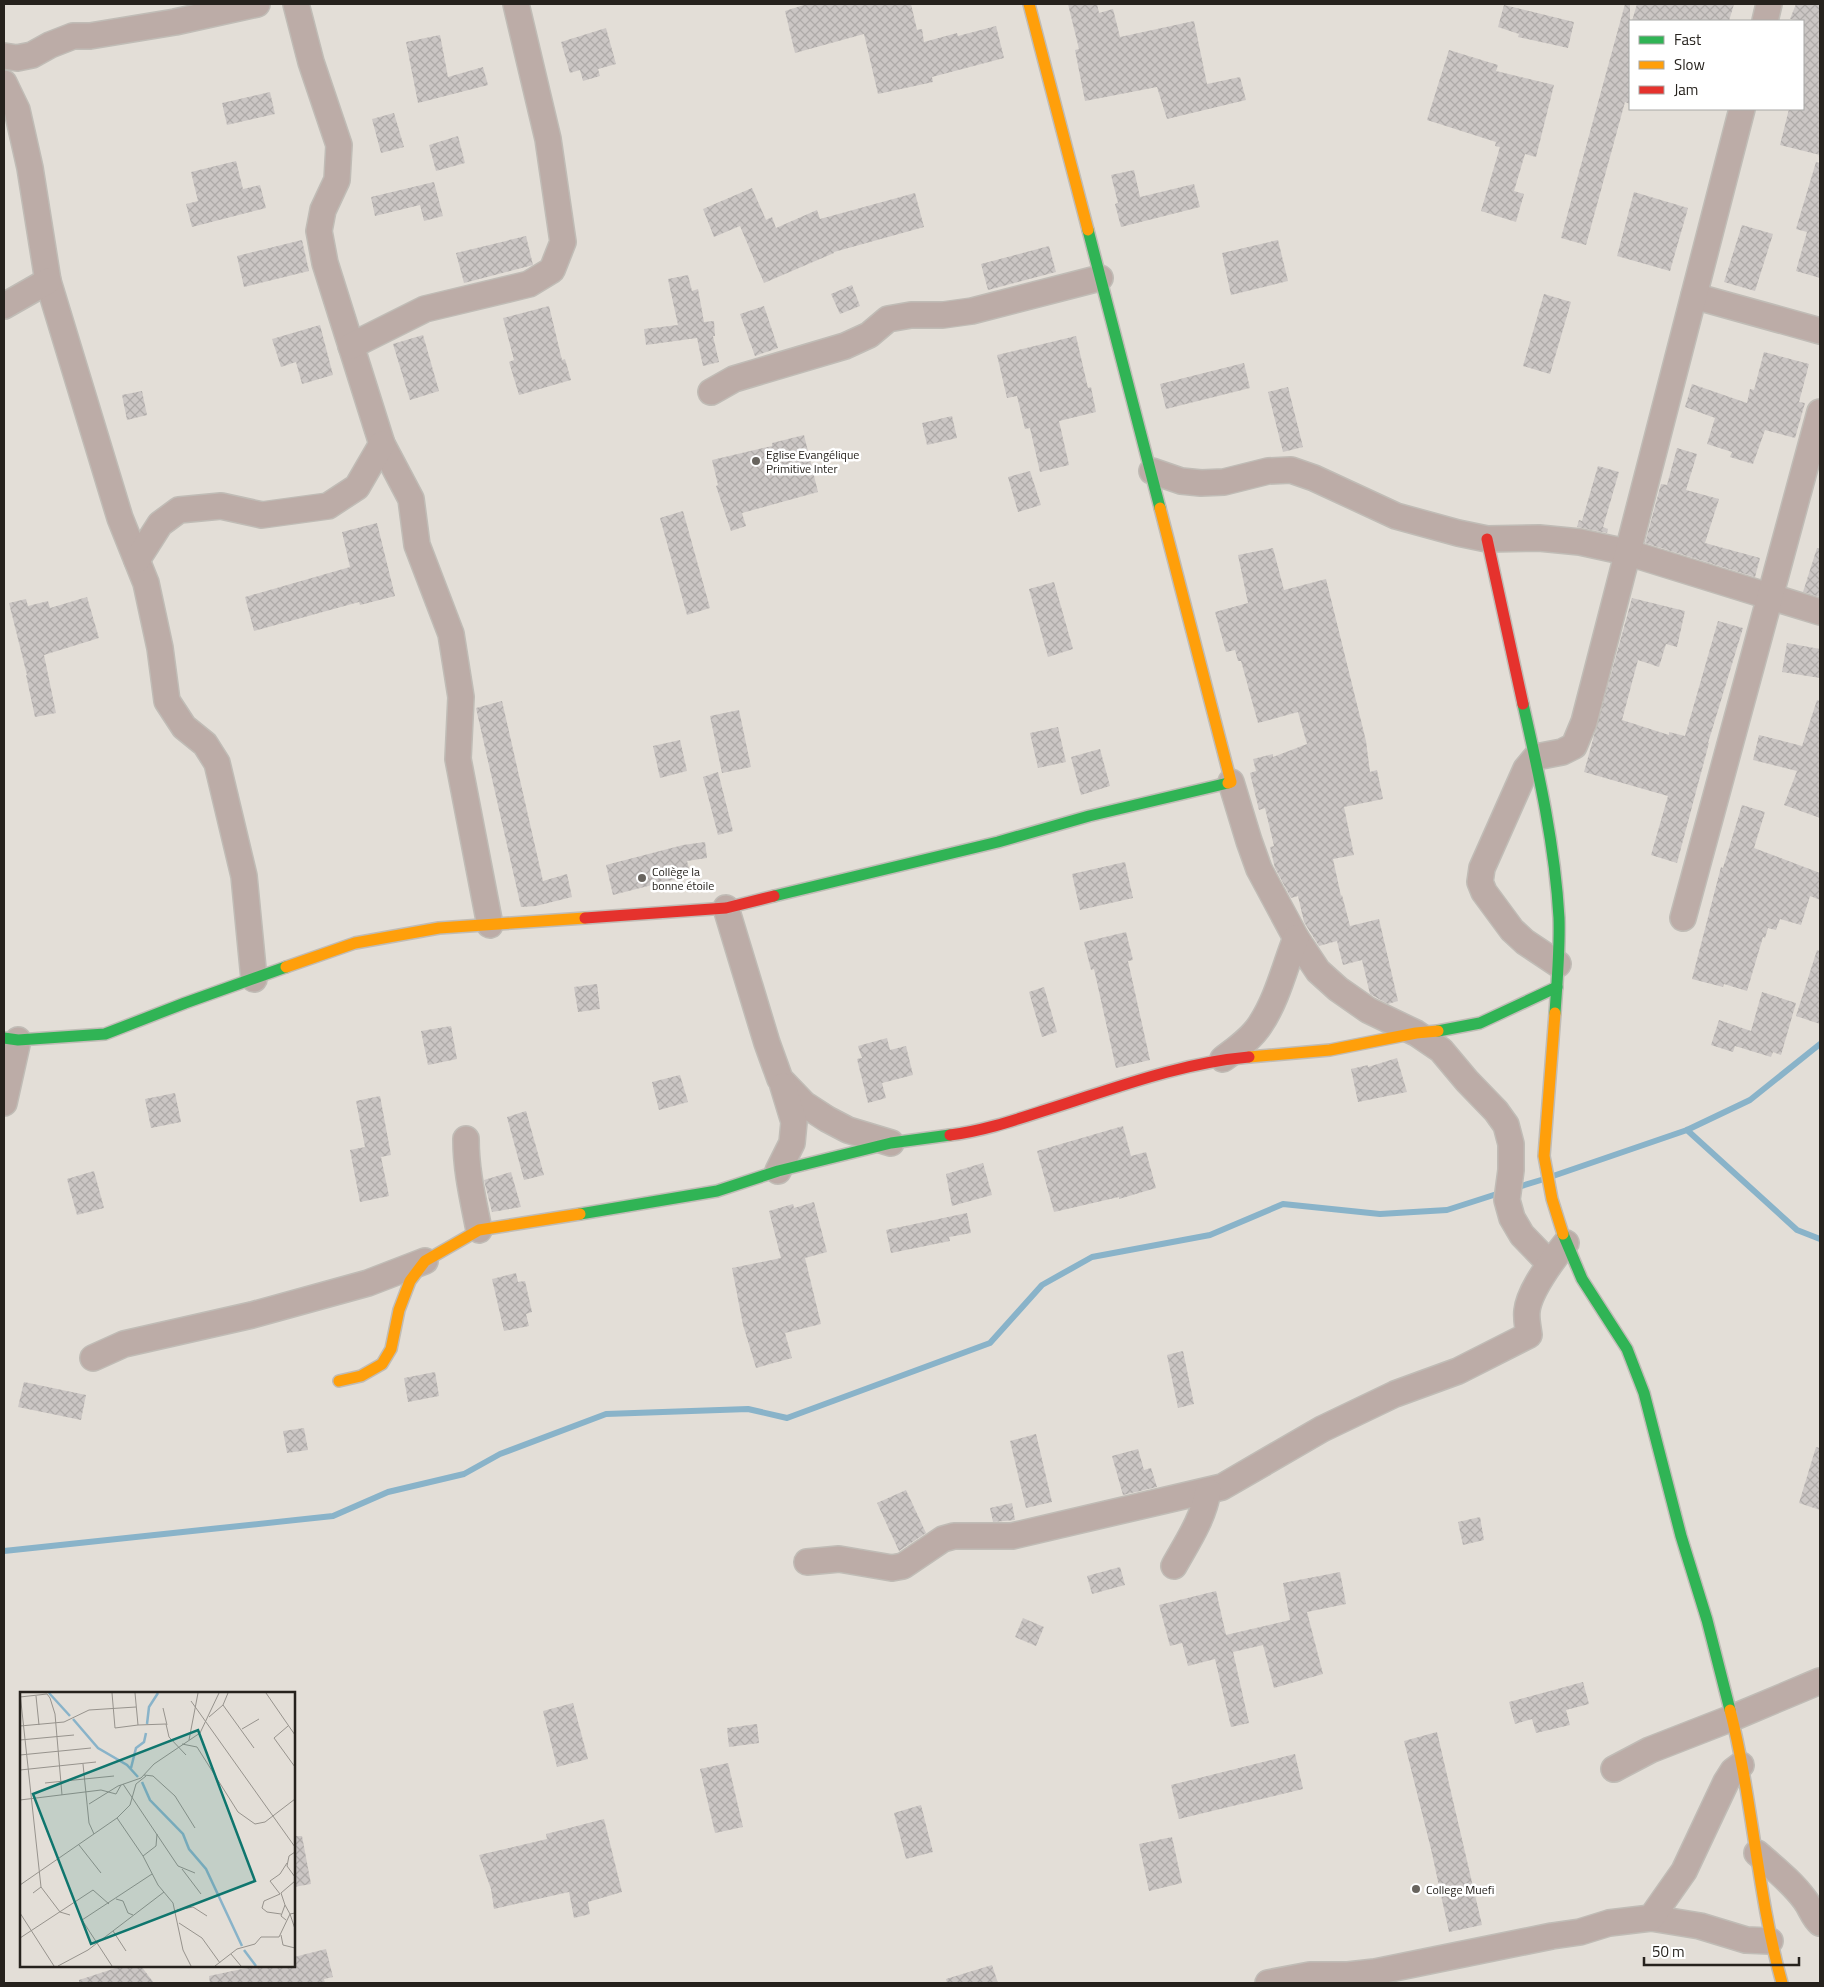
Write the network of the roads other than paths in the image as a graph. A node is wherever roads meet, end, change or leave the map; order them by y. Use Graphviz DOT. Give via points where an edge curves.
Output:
graph roads {
  1 [pos="257,4"];
  2 [pos="296,4"];
  3 [pos="516,4"];
  4 [pos="1029,4"];
  5 [pos="1769,4"];
  6 [pos="1765,20"];
  7 [pos="4,56"];
  8 [pos="4,83"];
  9 [pos="1742,110"];
  10 [pos="1100,278"];
  11 [pos="48,281"];
  12 [pos="1694,296"];
  13 [pos="4,306"];
  14 [pos="1820,331"];
  15 [pos="351,346"];
  16 [pos="711,392"];
  17 [pos="1820,412"];
  18 [pos="382,444"];
  19 [pos="1152,471"];
  20 [pos="1487,539"];
  21 [pos="1626,552"];
  22 [pos="137,560"];
  23 [pos="1770,598"];
  24 [pos="1820,612"];
  25 [pos="1536,757"];
  26 [pos="1231,782"];
  27 [pos="726,908"];
  28 [pos="1683,918"];
  29 [pos="490,925"];
  30 [pos="1296,938"];
  31 [pos="1557,976"];
  32 [pos="254,978"];
  33 [pos="1416,1033"];
  34 [pos="11,1039"];
  35 [pos="1223,1059"];
  36 [pos="780,1079"];
  37 [pos="4,1103"];
  38 [pos="466,1139"];
  39 [pos="891,1143"];
  40 [pos="778,1171"];
  41 [pos="479,1230"];
  42 [pos="1566,1243"];
  43 [pos="425,1261"];
  44 [pos="1549,1263"];
  45 [pos="93,1358"];
  46 [pos="338,1381"];
  47 [pos="1208,1490"];
  48 [pos="807,1562"];
  49 [pos="1174,1566"];
  50 [pos="1820,1680"];
  51 [pos="1732,1718"];
  52 [pos="1741,1765"];
  53 [pos="1614,1769"];
  54 [pos="1757,1854"];
  55 [pos="1651,1918"];
  56 [pos="1820,1923"];
  57 [pos="1770,1942"];
  58 [pos="1268,1983"];
  59 [pos="1782,1983"];
  1 -- 7 [label="street" via="175,22 73,36 32,56"];
  2 -- 15 [label="street" via="311,62 339,145 337,180 319,231 325,262"];
  3 -- 15 [label="street" via="548,140 563,242 552,270 528,284 425,309"];
  4 -- 10 [label="street"];
  5 -- 6 [label="street"];
  8 -- 11 [label="street" via="17,110 30,168"];
  9 -- 12 [label="street"];
  10 -- 16 [label="street" via="972,311 888,320 869,335 846,346 734,378"];
  10 -- 19 [label="street"];
  11 -- 13 [label="street"];
  11 -- 22 [label="street" via="120,518"];
  12 -- 14 [label="street"];
  12 -- 21 [label="street"];
  15 -- 18 [label="street"];
  17 -- 23 [label="street"];
  18 -- 22 [label="street" via="357,487 328,506 262,515 221,506 179,510 160,524"];
  18 -- 29 [label="street" via="411,499 417,545 451,634 461,697 458,759"];
  19 -- 20 [label="street" via="1201,483 1291,470 1396,516"];
  19 -- 26 [label="street"];
  20 -- 21 [label="street" via="1539,538 1580,542"];
  20 -- 25 [label="street"];
  21 -- 23 [label="street"];
  21 -- 25 [label="street" via="1598,673 1574,746"];
  22 -- 32 [label="street" via="146,583 160,648 167,701 184,727 205,744 217,763 244,876"];
  23 -- 24 [label="street"];
  23 -- 28 [label="street"];
  25 -- 31 [label="street" via="1559,919"];
  25 -- 31 [label="street" via="1516,790 1482,868 1480,882 1512,930"];
  26 -- 27 [label="street"];
  26 -- 30 [label="street" via="1260,869"];
  27 -- 29 [label="street"];
  27 -- 36 [label="street"];
  29 -- 32 [label="street" via="439,928 355,943"];
  30 -- 33 [label="street" via="1318,971 1338,989 1368,1010"];
  30 -- 35 [label="street" via="1260,1025"];
  31 -- 33 [label="street" via="1480,1023"];
  31 -- 42 [label="street" via="1544,1156 1552,1199"];
  32 -- 34 [label="street" via="105,1034"];
  33 -- 35 [label="street" via="1330,1050"];
  33 -- 44 [label="street" via="1441,1050 1506,1125 1511,1144 1507,1200 1512,1218 1522,1235"];
  34 -- 37 [label="street"];
  35 -- 39 [label="street" via="1171,1070 968,1133"];
  36 -- 39 [label="street" via="804,1104 827,1119 848,1130"];
  36 -- 40 [label="street" via="794,1122 792,1143"];
  38 -- 41 [label="street" via="470,1192"];
  39 -- 40 [label="street"];
  40 -- 41 [label="street" via="717,1191"];
  41 -- 43 [label="street"];
  42 -- 44 [label="street"];
  42 -- 51 [label="street" via="1582,1279 1627,1349 1644,1393 1680,1536 1707,1620"];
  43 -- 45 [label="street" via="368,1283 252,1315 124,1344"];
  43 -- 46 [label="street" via="410,1281 392,1350 382,1364 361,1376"];
  44 -- 47 [label="street" via="1528,1306 1530,1335 1458,1371 1363,1409 1322,1429 1233,1482"];
  47 -- 48 [label="street" via="1012,1536 943,1539 903,1566 892,1568 839,1559"];
  47 -- 49 [label="street" via="1201,1520"];
  50 -- 51 [label="street"];
  51 -- 52 [label="street"];
  51 -- 53 [label="street" via="1650,1750"];
  52 -- 54 [label="street"];
  52 -- 55 [label="street" via="1726,1782 1684,1870"];
  54 -- 56 [label="street" via="1805,1900"];
  54 -- 57 [label="street"];
  55 -- 57 [label="street" via="1700,1926 1746,1940"];
  55 -- 58 [label="street" via="1609,1922 1580,1932 1376,1972 1310,1975"];
  57 -- 59 [label="street"];
}
